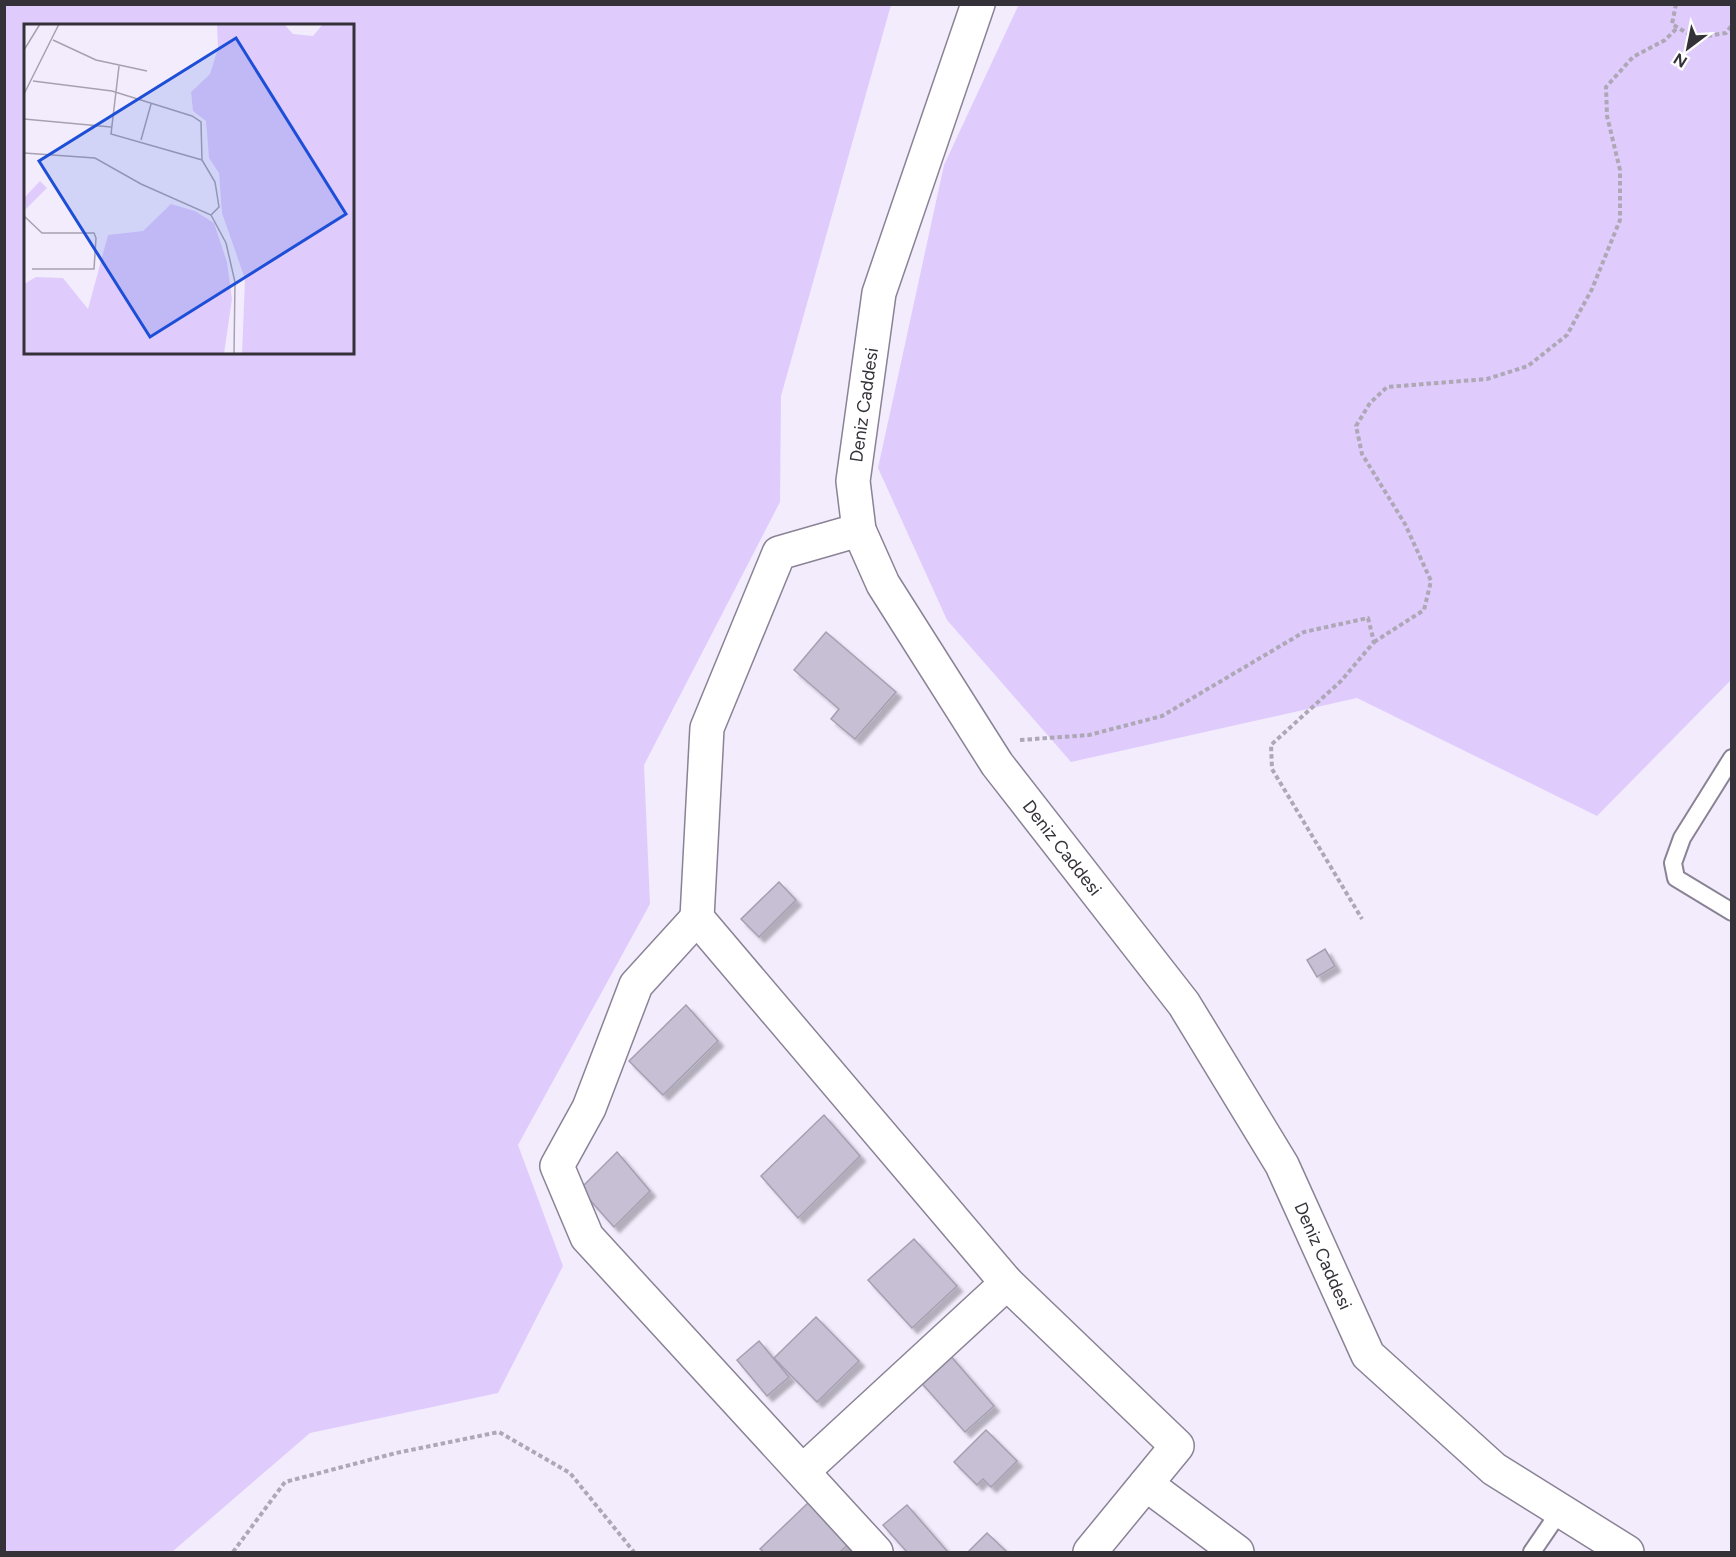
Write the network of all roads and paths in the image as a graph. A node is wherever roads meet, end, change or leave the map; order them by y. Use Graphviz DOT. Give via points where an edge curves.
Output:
graph roads {
  1 [pos="978,4"];
  2 [pos="1676,4"];
  3 [pos="1731,25"];
  4 [pos="1678,27"];
  5 [pos="860,530"];
  6 [pos="1374,642"];
  7 [pos="984,742"];
  8 [pos="1731,758"];
  9 [pos="1731,912"];
  10 [pos="696,918"];
  11 [pos="1362,919"];
  12 [pos="1006,1283"];
  13 [pos="803,1471"];
  14 [pos="1146,1484"];
  15 [pos="1560,1510"];
  16 [pos="233,1552"];
  17 [pos="634,1552"];
  18 [pos="876,1552"];
  19 [pos="1090,1552"];
  20 [pos="1237,1552"];
  21 [pos="1532,1552"];
  22 [pos="1628,1552"];
  1 -- 5 [label="street, Deniz Caddesi" via="879,293 853,481"];
  2 -- 4 [label="path" via="1672,24"];
  3 -- 4 [label="path" via="1726,33 1695,38"];
  4 -- 6 [label="path" via="1665,40 1633,57 1606,87 1607,116 1620,170 1620,220 1592,289 1567,335 1528,366 1487,379 1387,387 1370,403 1356,426 1362,454 1405,524 1431,581 1424,610"];
  5 -- 7 [label="street, Deniz Caddesi" via="883,584"];
  5 -- 10 [label="street" via="779,553 707,728"];
  6 -- 7 [label="path" via="1368,618 1304,632 1162,716 1089,735"];
  6 -- 11 [label="path" via="1341,681 1271,746 1272,769"];
  7 -- 15 [label="street, Deniz Caddesi" via="997,764 1184,1004 1282,1165 1368,1355 1494,1469"];
  8 -- 9 [label="lane" via="1682,838 1673,863 1677,878"];
  10 -- 12 [label="street"];
  10 -- 13 [label="street" via="636,985 589,1108 557,1166 587,1237"];
  12 -- 13 [label="street"];
  12 -- 14 [label="street" via="1177,1446"];
  13 -- 18 [label="street"];
  14 -- 19 [label="street"];
  14 -- 20 [label="street"];
  15 -- 21 [label="lane"];
  15 -- 22 [label="street, Deniz Caddesi"];
  16 -- 17 [label="path" via="285,1482 499,1432 570,1473"];
}
